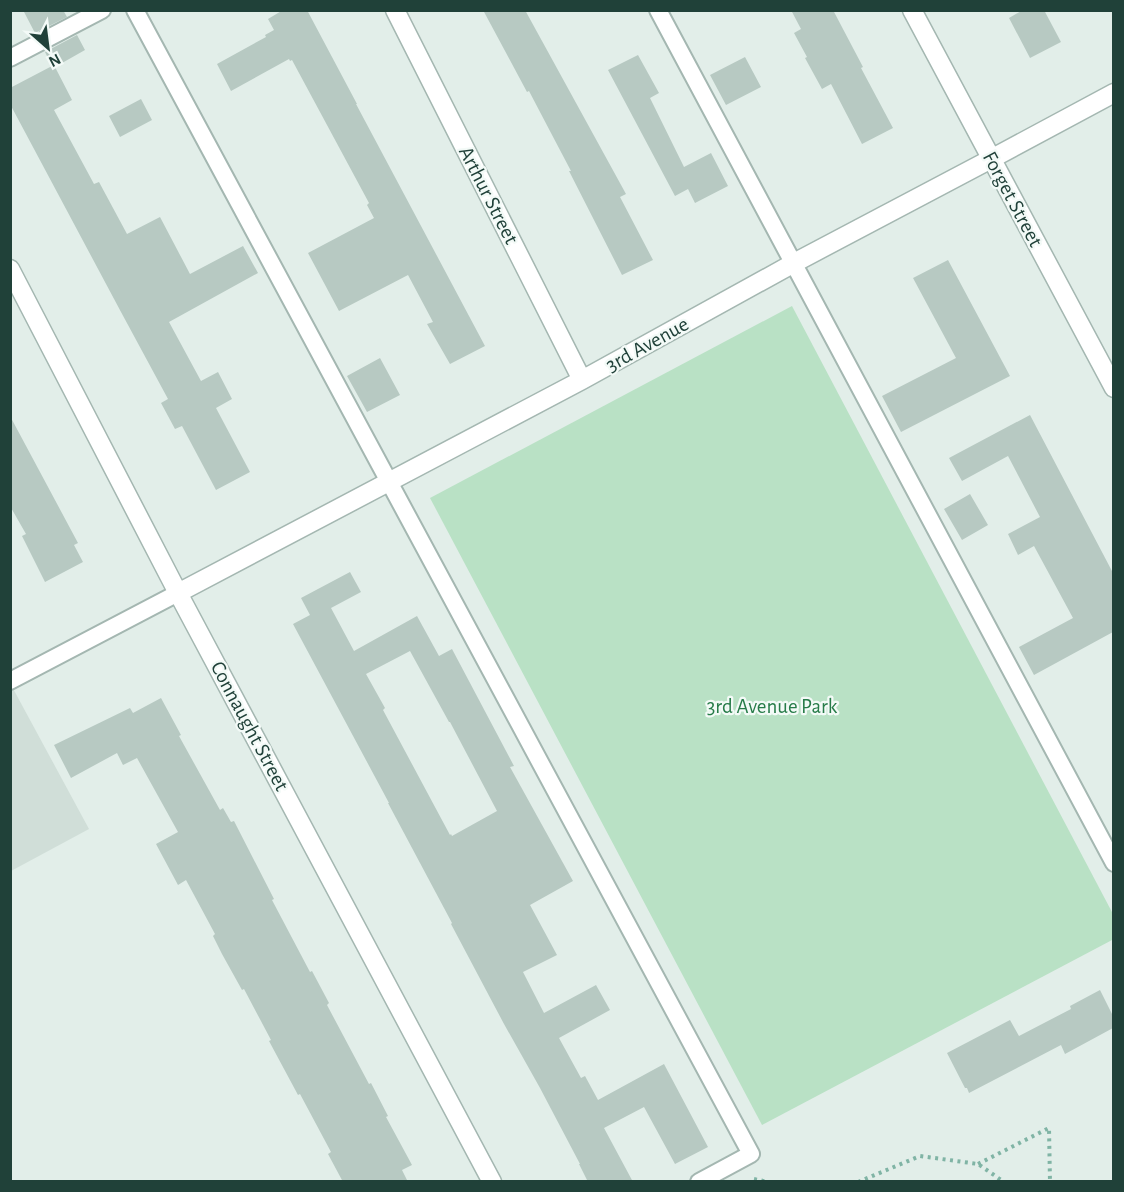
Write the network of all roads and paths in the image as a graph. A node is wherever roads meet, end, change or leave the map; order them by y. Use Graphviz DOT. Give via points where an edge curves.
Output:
graph roads {
  1 [pos="102,10"];
  2 [pos="135,10"];
  3 [pos="395,10"];
  4 [pos="658,10"];
  5 [pos="912,10"];
  6 [pos="10,58"];
  7 [pos="1113,93"];
  8 [pos="991,159"];
  9 [pos="794,263"];
  10 [pos="10,269"];
  11 [pos="582,380"];
  12 [pos="1113,388"];
  13 [pos="388,482"];
  14 [pos="178,593"];
  15 [pos="10,681"];
  16 [pos="1113,863"];
  17 [pos="978,1164"];
  18 [pos="492,1182"];
  19 [pos="699,1182"];
  20 [pos="858,1182"];
  21 [pos="1004,1182"];
  22 [pos="1050,1182"];
  1 -- 6 [label="lane"];
  2 -- 13 [label="lane"];
  3 -- 11 [label="street, Arthur Street"];
  4 -- 9 [label="lane"];
  5 -- 8 [label="street, Forget Street"];
  7 -- 8 [label="street, 3rd Avenue"];
  8 -- 9 [label="street, 3rd Avenue"];
  8 -- 12 [label="street, Forget Street"];
  9 -- 11 [label="street, 3rd Avenue"];
  9 -- 16 [label="lane"];
  10 -- 14 [label="street, Connaught Street"];
  11 -- 13 [label="street, 3rd Avenue"];
  13 -- 14 [label="street, 3rd Avenue"];
  13 -- 19 [label="lane" via="751,1154"];
  14 -- 15 [label="lane"];
  14 -- 18 [label="street, Connaught Street"];
  17 -- 20 [label="path" via="920,1156"];
  17 -- 21 [label="path"];
  17 -- 22 [label="path" via="1048,1128"];
}
